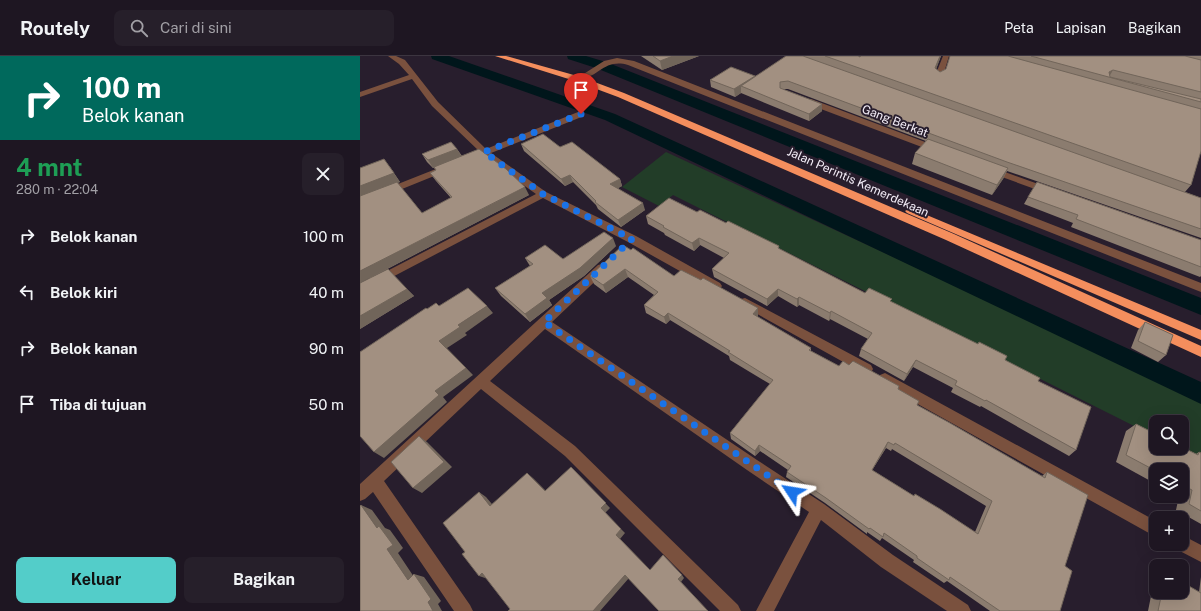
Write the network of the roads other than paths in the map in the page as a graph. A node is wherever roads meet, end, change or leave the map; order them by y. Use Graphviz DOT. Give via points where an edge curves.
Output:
graph roads {
  1 [pos="391,56"];
  2 [pos="498,56"];
  3 [pos="517,56"];
  4 [pos="946,56"];
  5 [pos="586,75"];
  6 [pos="414,76"];
  7 [pos="939,76"];
  8 [pos="360,95"];
  9 [pos="799,97"];
  10 [pos="581,114"];
  11 [pos="484,152"];
  12 [pos="948,154"];
  13 [pos="470,158"];
  14 [pos="455,164"];
  15 [pos="985,168"];
  16 [pos="543,194"];
  17 [pos="1059,194"];
  18 [pos="360,203"];
  19 [pos="632,239"];
  20 [pos="621,250"];
  21 [pos="610,260"];
  22 [pos="1201,288"];
  23 [pos="360,290"];
  24 [pos="544,322"];
  25 [pos="1201,335"];
  26 [pos="1201,352"];
  27 [pos="481,382"];
  28 [pos="375,481"];
  29 [pos="360,494"];
  30 [pos="818,509"];
  31 [pos="1149,525"];
  32 [pos="1189,548"];
  33 [pos="1201,554"];
  34 [pos="464,611"];
  35 [pos="732,611"];
  36 [pos="766,611"];
  37 [pos="962,611"];
  1 -- 6 [label="street" via="402,62"];
  2 -- 26 [label="highway, Jalan Perintis Kemerdekaan" via="578,79 628,98 950,237"];
  3 -- 5 [label="highway, Jalan Perintis Kemerdekaan"];
  4 -- 7 [label="street"];
  5 -- 22 [label="street" via="609,62 620,59 631,62"];
  5 -- 25 [label="highway, Jalan Perintis Kemerdekaan"];
  6 -- 8 [label="street"];
  6 -- 11 [label="street" via="435,104"];
  9 -- 12 [label="street, Gang Berkat"];
  10 -- 11 [label="street"];
  11 -- 13 [label="street"];
  11 -- 16 [label="street"];
  14 -- 18 [label="street"];
  15 -- 17 [label="street"];
  16 -- 19 [label="street"];
  16 -- 23 [label="street"];
  19 -- 20 [label="street"];
  19 -- 31 [label="street"];
  21 -- 24 [label="street"];
  24 -- 27 [label="street"];
  24 -- 30 [label="street"];
  27 -- 28 [label="street"];
  27 -- 35 [label="street" via="570,452"];
  28 -- 29 [label="street"];
  28 -- 34 [label="street"];
  30 -- 36 [label="street"];
  30 -- 37 [label="street" via="887,561"];
  32 -- 33 [label="street"];
}
